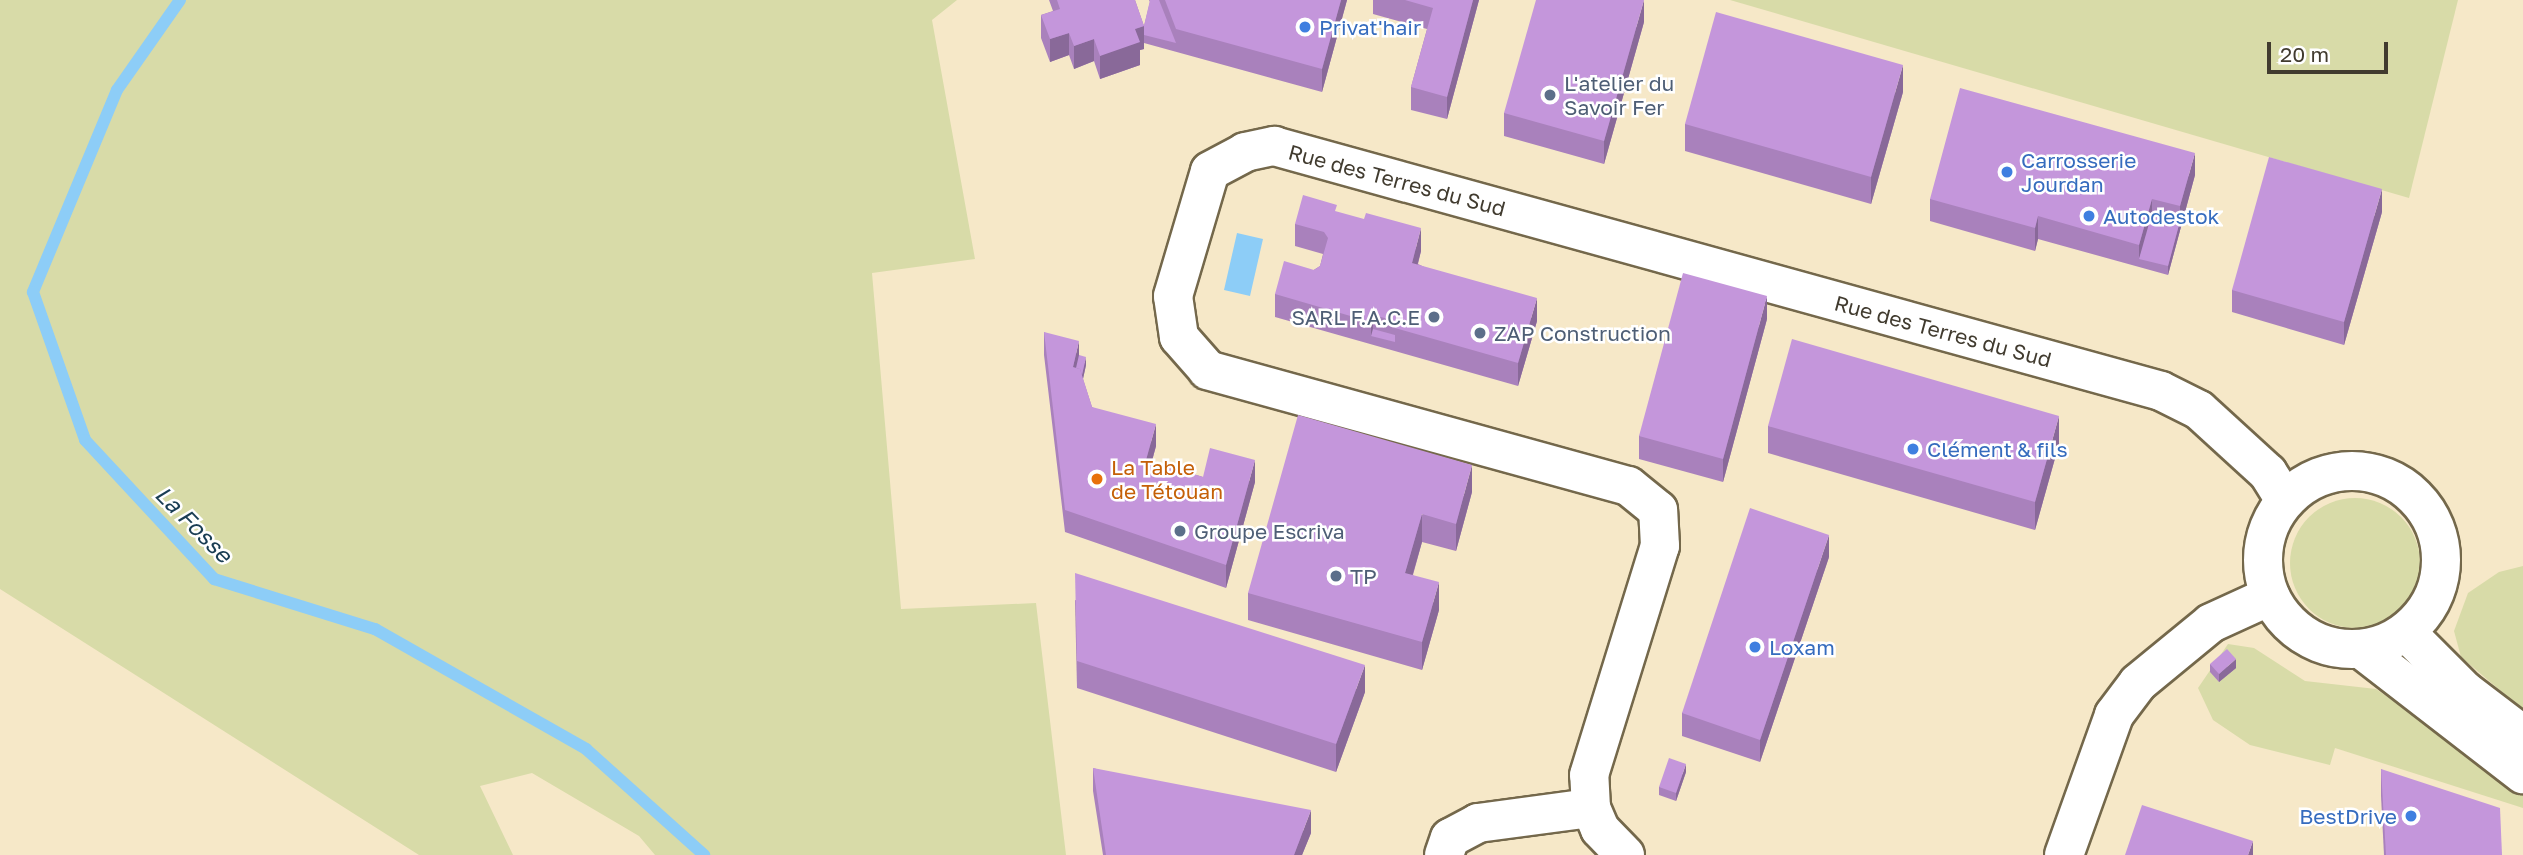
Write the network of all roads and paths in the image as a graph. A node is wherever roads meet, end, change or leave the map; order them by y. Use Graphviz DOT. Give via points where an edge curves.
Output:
graph roads {
  1 [pos="2285,500"];
  2 [pos="2270,596"];
  3 [pos="2406,632"];
  4 [pos="2361,649"];
  5 [pos="2523,735"];
  6 [pos="2523,774"];
  7 [pos="1591,808"];
  8 [pos="1444,855"];
  9 [pos="1625,855"];
  10 [pos="2064,855"];
  1 -- 2 [label="street" via="2263,546 2263,572"];
  1 -- 3 [label="street" via="2313,479 2346,470 2381,474 2412,492 2433,520 2442,554 2427,611"];
  1 -- 7 [label="street, Rue des Terres du Sud" via="2268,472 2199,410 2161,391 1274,146 1245,152 1210,171 1173,296 1180,337 1208,370 1628,486 1658,510 1660,546 1589,775"];
  2 -- 4 [label="street" via="2284,619 2304,636 2328,647"];
  2 -- 10 [label="street" via="2211,623 2138,683 2114,715"];
  3 -- 4 [label="street" via="2380,646"];
  3 -- 5 [label="street" via="2465,691"];
  4 -- 6 [label="street"];
  7 -- 8 [label="street" via="1478,823 1450,838"];
  7 -- 9 [label="street, Rue des Terres du Sud" via="1600,830"];
}
